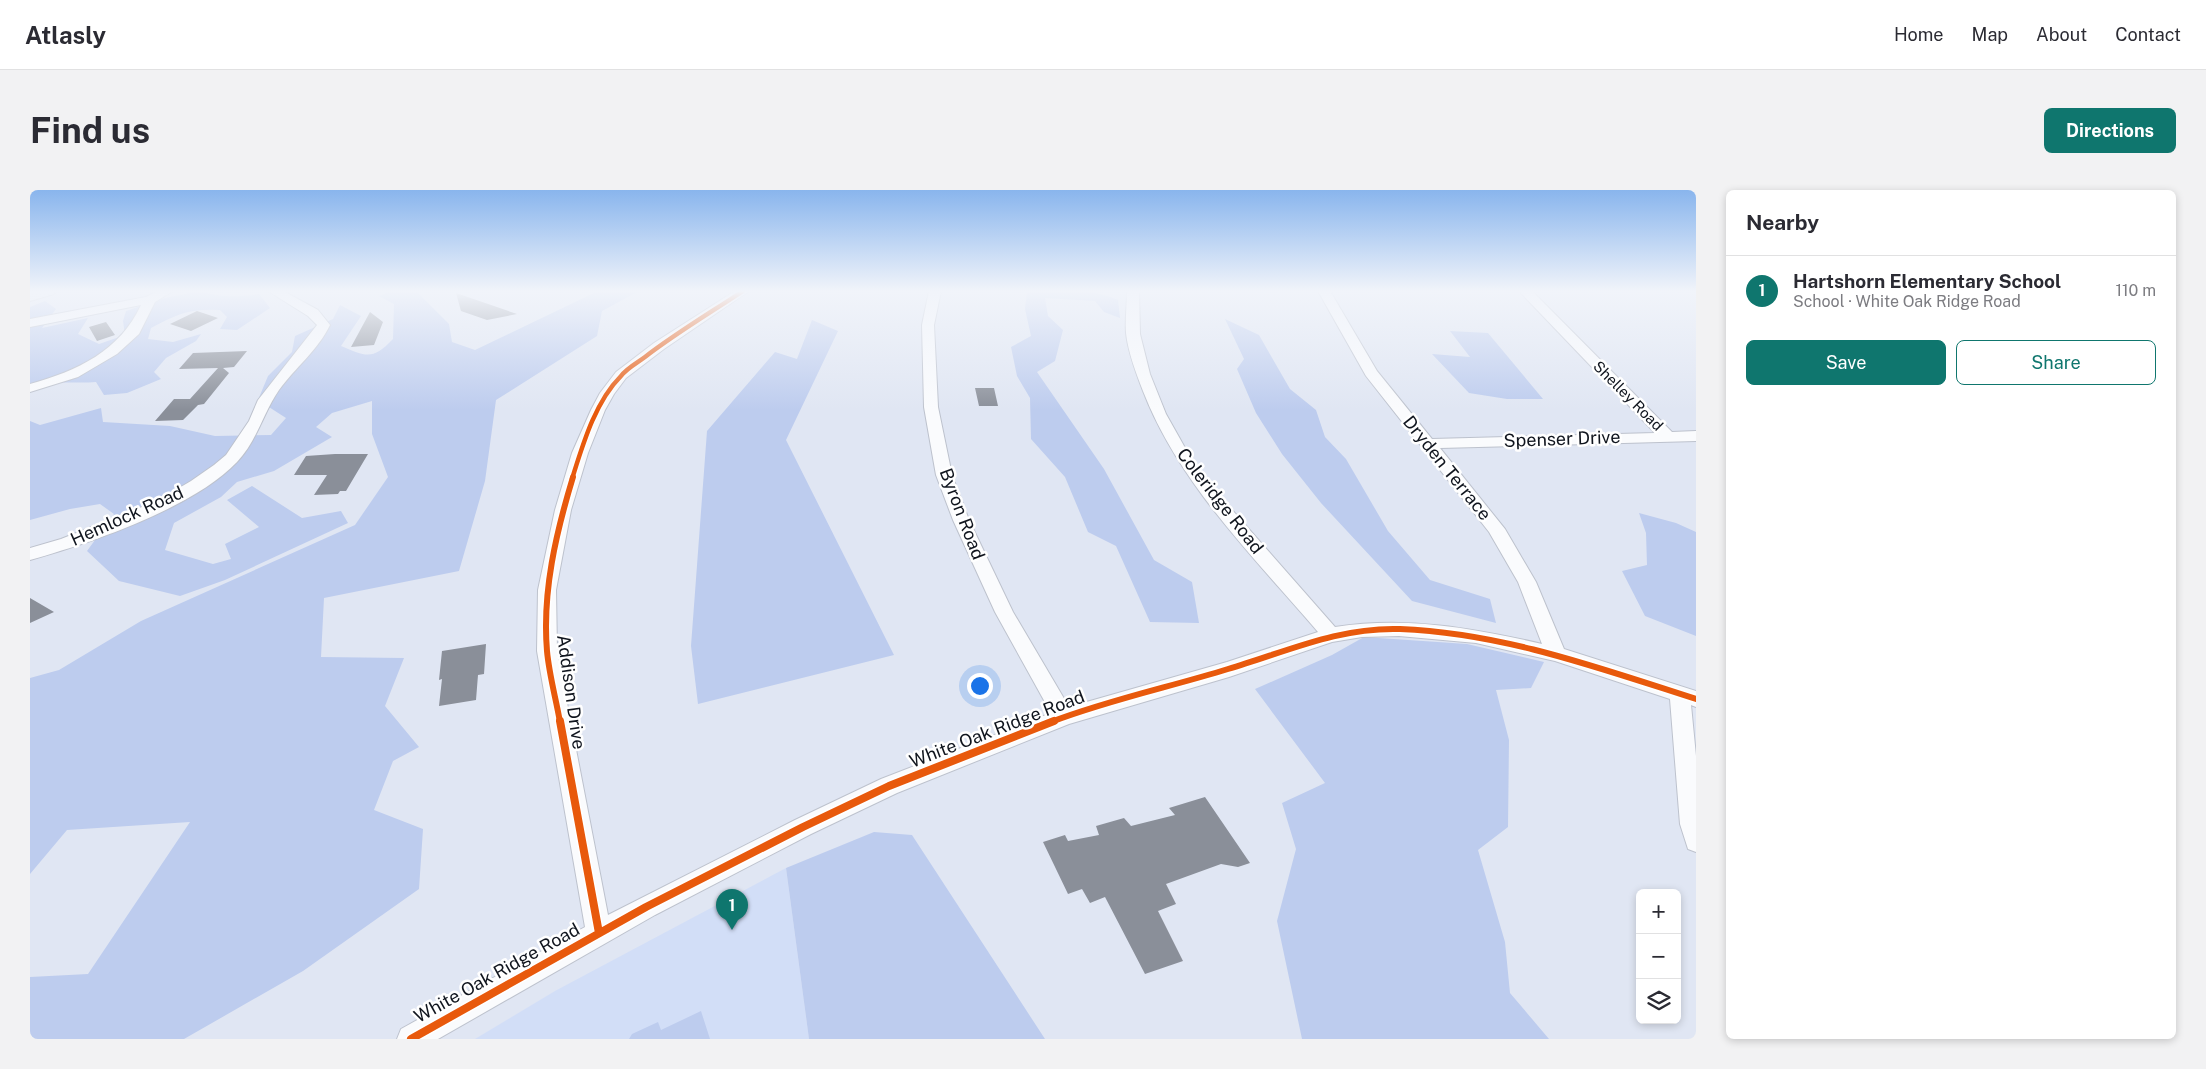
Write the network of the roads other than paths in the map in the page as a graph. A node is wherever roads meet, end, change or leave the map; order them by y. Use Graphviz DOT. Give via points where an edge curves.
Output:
graph roads {
  1 [pos="133,331"];
  2 [pos="321,331"];
  3 [pos="682,331"];
  4 [pos="928,331"];
  5 [pos="1133,331"];
  6 [pos="1347,331"];
  7 [pos="1564,331"];
  8 [pos="30,388"];
  9 [pos="1667,436"];
  10 [pos="1696,436"];
  11 [pos="1428,444"];
  12 [pos="30,554"];
  13 [pos="1331,635"];
  14 [pos="1556,654"];
  15 [pos="1688,697"];
  16 [pos="1064,717"];
  17 [pos="1696,842"];
  18 [pos="600,933"];
  19 [pos="411,1039"];
  1 -- 8 [label="street" via="104,357 81,371"];
  2 -- 12 [label="street, Hemlock Road" via="263,403 256,421 232,458 163,505"];
  3 -- 18 [label="street, Addison Drive" via="621,375 598,410 580,453 563,510 547,590 546,651"];
  4 -- 16 [label="street, Byron Road" via="932,407 944,475 1004,612"];
  5 -- 13 [label="street, Coleridge Road" via="1143,374 1186,463"];
  6 -- 11 [label="street, Dryden Terrace" via="1371,373"];
  7 -- 9 [label="street, Shelley Road"];
  9 -- 10 [label="street, Spenser Drive"];
  9 -- 11 [label="street, Spenser Drive"];
  11 -- 14 [label="street, Dryden Terrace" via="1475,501 1512,555 1527,582"];
  13 -- 14 [label="street, White Oak Ridge Road" via="1362,630 1440,631"];
  13 -- 16 [label="street, White Oak Ridge Road" via="1229,669"];
  14 -- 15 [label="street, White Oak Ridge Road"];
  15 -- 17 [label="street" via="1691,824"];
  16 -- 18 [label="street, White Oak Ridge Road" via="872,794 794,831"];
  18 -- 19 [label="street, White Oak Ridge Road"];
}
